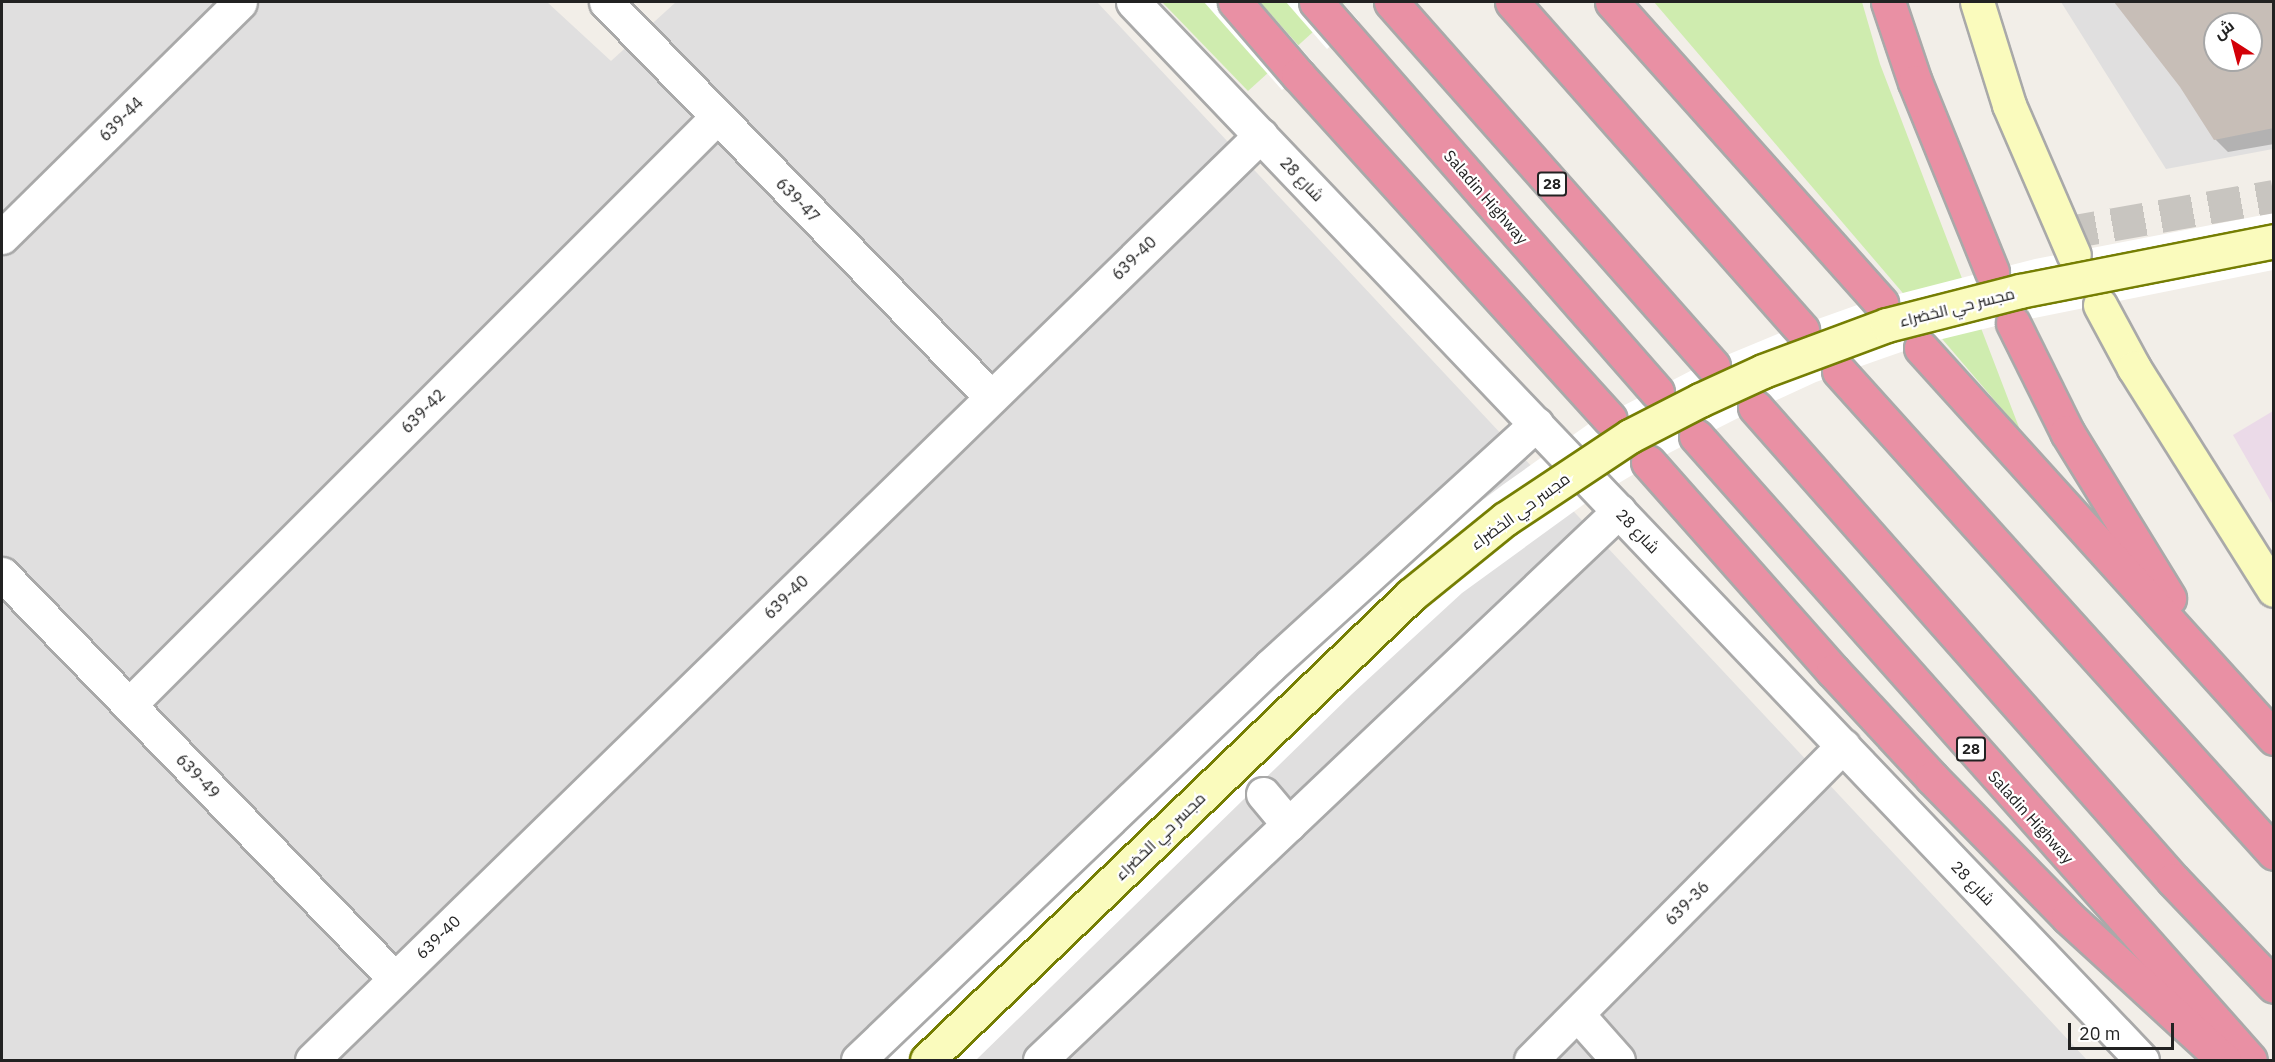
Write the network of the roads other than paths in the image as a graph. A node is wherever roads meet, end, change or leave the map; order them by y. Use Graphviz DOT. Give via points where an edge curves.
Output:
graph roads {
  1 [pos="240,2"];
  2 [pos="606,2"];
  3 [pos="1133,2"];
  4 [pos="1235,2"];
  5 [pos="1316,2"];
  6 [pos="1391,2"];
  7 [pos="1512,2"];
  8 [pos="1612,2"];
  9 [pos="1888,2"];
  10 [pos="1977,2"];
  11 [pos="717,117"];
  12 [pos="1261,135"];
  13 [pos="2,237"];
  14 [pos="2274,241"];
  15 [pos="2074,255"];
  16 [pos="1992,272"];
  17 [pos="1881,303"];
  18 [pos="2100,305"];
  19 [pos="2013,323"];
  20 [pos="1802,330"];
  21 [pos="1921,348"];
  22 [pos="1713,366"];
  23 [pos="1839,371"];
  24 [pos="1657,392"];
  25 [pos="991,397"];
  26 [pos="1755,407"];
  27 [pos="1610,419"];
  28 [pos="1536,424"];
  29 [pos="1696,436"];
  30 [pos="1648,462"];
  31 [pos="1619,511"];
  32 [pos="2,573"];
  33 [pos="2274,590"];
  34 [pos="129,705"];
  35 [pos="2244,706"];
  36 [pos="2274,738"];
  37 [pos="1843,746"];
  38 [pos="1263,794"];
  39 [pos="1289,825"];
  40 [pos="2274,853"];
  41 [pos="395,979"];
  42 [pos="2274,986"];
  43 [pos="1578,1015"];
  44 [pos="312,1060"];
  45 [pos="858,1060"];
  46 [pos="927,1060"];
  47 [pos="1040,1060"];
  48 [pos="1531,1060"];
  49 [pos="1618,1060"];
  50 [pos="2142,1060"];
  51 [pos="2224,1060"];
  52 [pos="2250,1060"];
  1 -- 13 [label="street, 639-44"];
  2 -- 11 [label="street, 639-47"];
  3 -- 12 [label="street, شارع 28"];
  4 -- 27 [label="highway"];
  5 -- 24 [label="highway, Saladin Highway"];
  6 -- 22 [label="highway, 28"];
  7 -- 20 [label="highway"];
  8 -- 17 [label="highway"];
  9 -- 16 [label="highway" via="1915,82"];
  10 -- 15 [label="street" via="2009,105"];
  11 -- 25 [label="street, 639-47"];
  11 -- 34 [label="street, 639-42"];
  12 -- 25 [label="street, 639-40"];
  12 -- 28 [label="street, شارع 28"];
  14 -- 46 [label="street, مجسر حي الخضراء, bridge" via="2020,291 1887,325 1754,375 1630,436 1505,519 1412,595"];
  18 -- 33 [label="street" via="2134,368"];
  19 -- 35 [label="highway" via="2067,432 2140,554"];
  21 -- 35 [label="highway"];
  23 -- 40 [label="highway"];
  25 -- 41 [label="street, 639-40"];
  26 -- 42 [label="highway" via="2173,880"];
  28 -- 31 [label="street, شارع 28"];
  28 -- 45 [label="street" via="1216,740"];
  29 -- 52 [label="highway, Saladin Highway / 28"];
  30 -- 51 [label="highway" via="1932,778 2068,917"];
  31 -- 37 [label="street, شارع 28"];
  31 -- 39 [label="street"];
  32 -- 34 [label="street, 639-49"];
  34 -- 41 [label="street, 639-49"];
  35 -- 36 [label="highway"];
  37 -- 43 [label="street, 639-36"];
  37 -- 50 [label="street, شارع 28"];
  38 -- 39 [label="street"];
  39 -- 47 [label="street"];
  41 -- 44 [label="street, 639-40"];
  43 -- 48 [label="street, 639-36"];
  43 -- 49 [label="street"];
}
